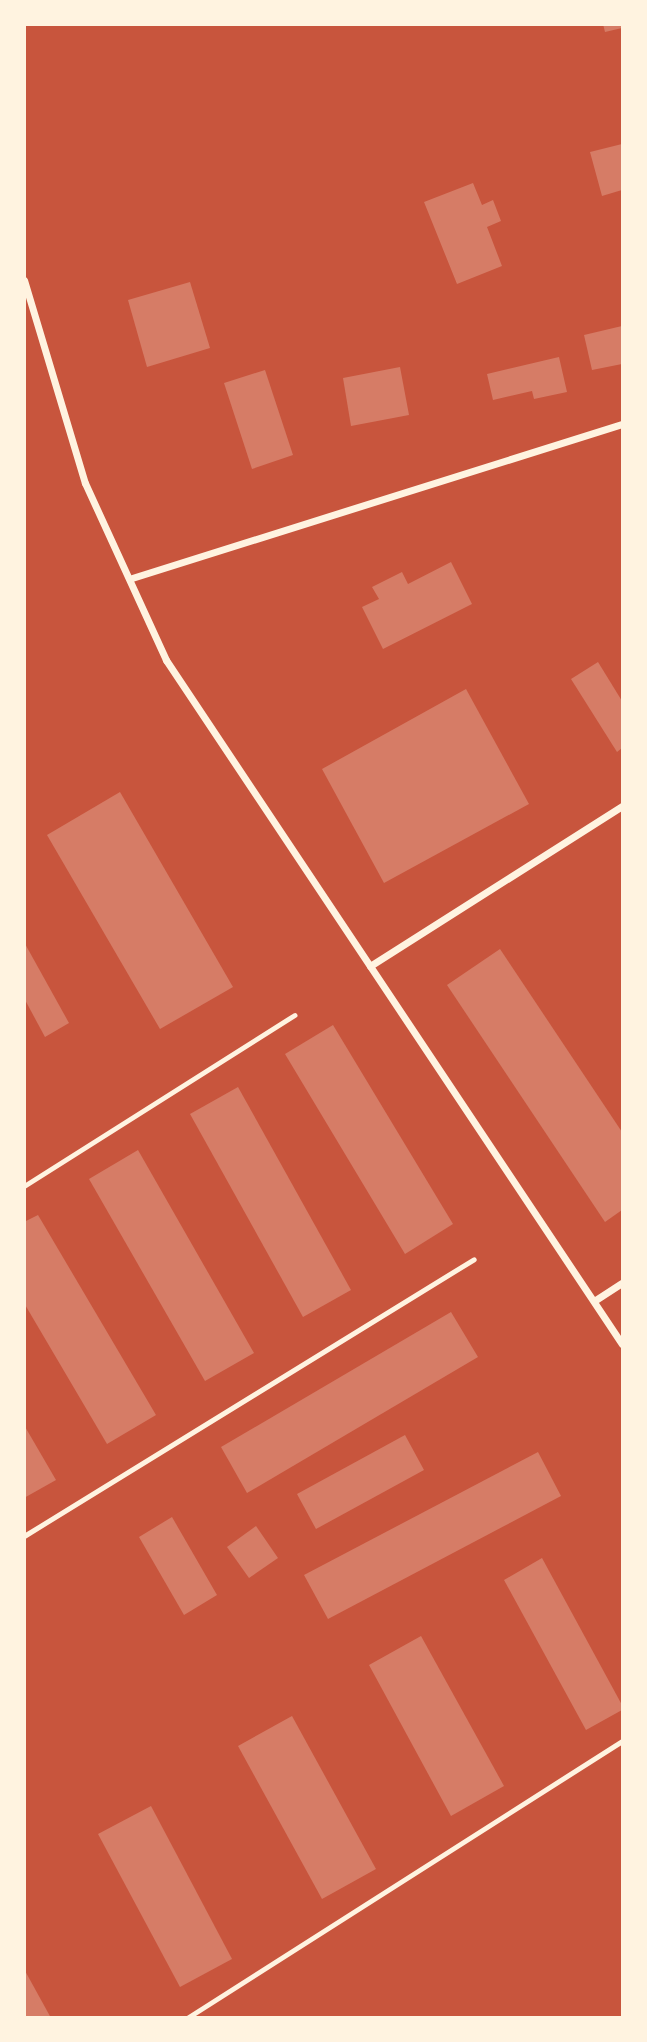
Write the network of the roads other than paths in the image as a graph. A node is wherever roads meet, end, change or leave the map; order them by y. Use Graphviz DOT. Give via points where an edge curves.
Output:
graph roads {
  1 [pos="24,280"];
  2 [pos="622,425"];
  3 [pos="132,578"];
  4 [pos="622,806"];
  5 [pos="370,966"];
  6 [pos="294,1015"];
  7 [pos="24,1186"];
  8 [pos="474,1259"];
  9 [pos="622,1283"];
  10 [pos="594,1301"];
  11 [pos="622,1344"];
  12 [pos="24,1536"];
  13 [pos="622,1741"];
  14 [pos="187,2018"];
  1 -- 3 [label="street" via="85,483"];
  2 -- 3 [label="street"];
  3 -- 5 [label="street" via="166,660"];
  4 -- 5 [label="street"];
  5 -- 10 [label="street"];
  6 -- 7 [label="lane"];
  8 -- 12 [label="lane"];
  9 -- 10 [label="street"];
  10 -- 11 [label="street"];
  13 -- 14 [label="lane"];
}
